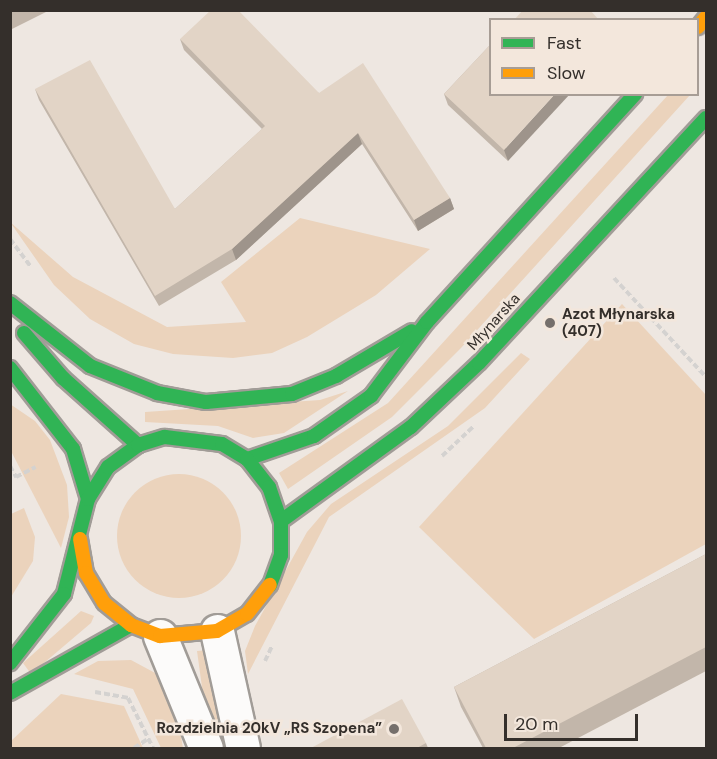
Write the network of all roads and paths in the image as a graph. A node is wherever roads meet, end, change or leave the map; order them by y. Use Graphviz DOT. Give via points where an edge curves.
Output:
graph roads {
  1 [pos="633,96"];
  2 [pos="706,118"];
  3 [pos="10,239"];
  4 [pos="37,276"];
  5 [pos="614,278"];
  6 [pos="10,303"];
  7 [pos="10,317"];
  8 [pos="427,322"];
  9 [pos="10,368"];
  10 [pos="706,377"];
  11 [pos="138,445"];
  12 [pos="247,459"];
  13 [pos="10,466"];
  14 [pos="16,477"];
  15 [pos="88,499"];
  16 [pos="281,521"];
  17 [pos="80,539"];
  18 [pos="146,630"];
  19 [pos="217,632"];
  20 [pos="10,663"];
  21 [pos="88,691"];
  22 [pos="10,693"];
  23 [pos="148,739"];
  24 [pos="134,748"];
  25 [pos="153,748"];
  26 [pos="206,748"];
  27 [pos="243,748"];
  1 -- 8 [label="main road"];
  2 -- 16 [label="main road, Młynarska" via="479,363 411,427"];
  3 -- 4 [label="path"];
  5 -- 10 [label="path"];
  6 -- 8 [label="main road" via="90,366 157,393 206,402 292,394 336,376"];
  7 -- 11 [label="main road" via="63,378"];
  8 -- 12 [label="main road" via="371,396 314,436"];
  9 -- 15 [label="main road" via="73,449"];
  11 -- 12 [label="main road" via="195,437"];
  11 -- 15 [label="main road" via="108,467"];
  12 -- 16 [label="main road" via="269,487"];
  13 -- 14 [label="path"];
  15 -- 17 [label="main road"];
  16 -- 19 [label="main road" via="280,555 268,587 247,614"];
  17 -- 18 [label="main road" via="86,573 104,603"];
  17 -- 20 [label="main road" via="64,594"];
  18 -- 19 [label="main road"];
  18 -- 22 [label="main road"];
  18 -- 26 [label="street"];
  19 -- 27 [label="street"];
  21 -- 23 [label="path" via="128,698"];
  23 -- 24 [label="path"];
  23 -- 25 [label="path"];
}
